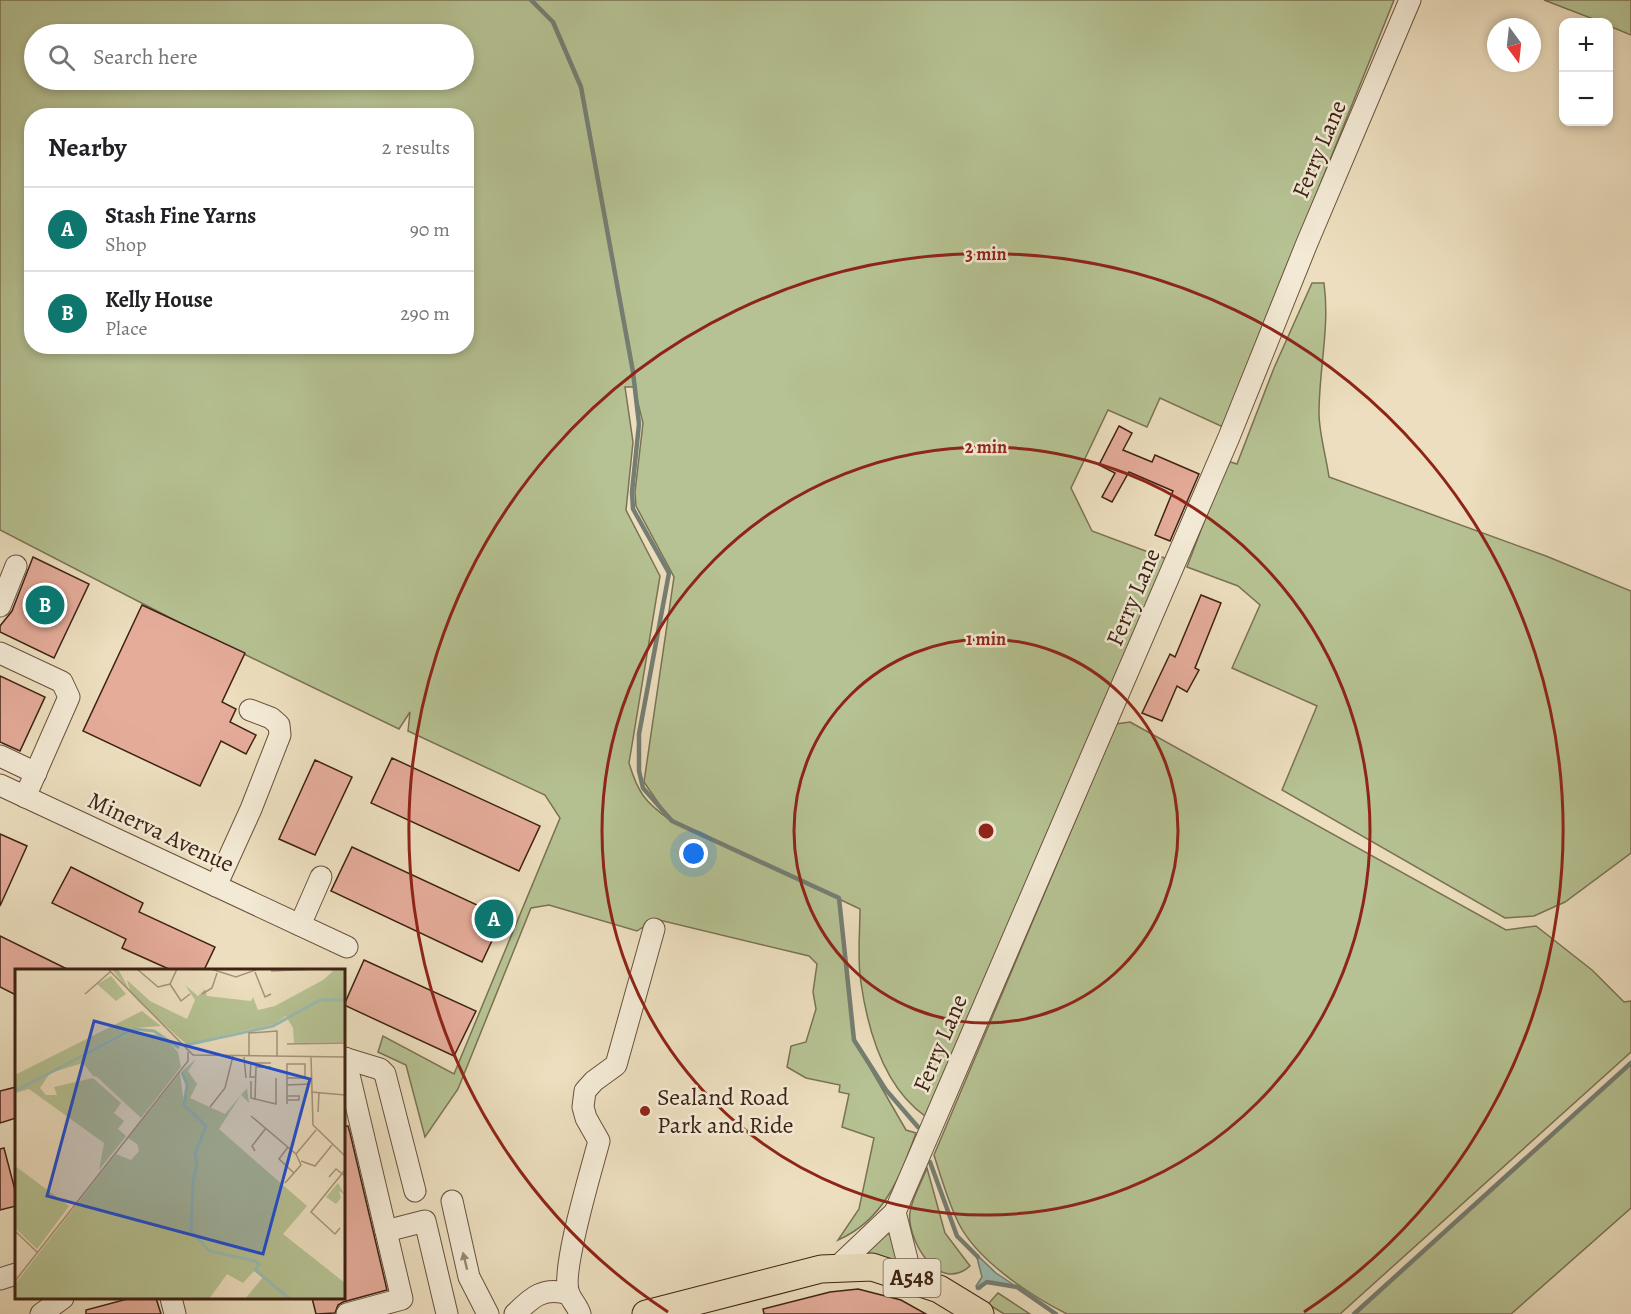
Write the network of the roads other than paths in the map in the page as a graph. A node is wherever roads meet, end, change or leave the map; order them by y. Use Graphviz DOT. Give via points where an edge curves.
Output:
graph roads {
  1 [pos="1410,0"];
  2 [pos="16,566"];
  3 [pos="0,606"];
  4 [pos="0,653"];
  5 [pos="250,710"];
  6 [pos="0,756"];
  7 [pos="36,773"];
  8 [pos="0,785"];
  9 [pos="25,796"];
  10 [pos="321,877"];
  11 [pos="216,886"];
  12 [pos="300,925"];
  13 [pos="654,929"];
  14 [pos="347,947"];
  15 [pos="345,1058"];
  16 [pos="345,1062"];
  17 [pos="415,1191"];
  18 [pos="452,1201"];
  19 [pos="895,1212"];
  20 [pos="386,1232"];
  21 [pos="836,1268"];
  22 [pos="15,1274"];
  23 [pos="0,1279"];
  24 [pos="912,1279"];
  25 [pos="569,1294"];
  26 [pos="62,1299"];
  27 [pos="171,1299"];
  28 [pos="41,1314"];
  29 [pos="175,1314"];
  30 [pos="347,1314"];
  31 [pos="447,1314"];
  32 [pos="488,1314"];
  33 [pos="515,1314"];
  34 [pos="580,1314"];
  35 [pos="646,1314"];
  36 [pos="980,1314"];
  1 -- 19 [label="street, Ferry Lane" via="1229,438"];
  2 -- 3 [label="street"];
  4 -- 7 [label="street" via="62,682 69,697"];
  5 -- 11 [label="street" via="271,718 279,725 280,735"];
  6 -- 7 [label="street"];
  7 -- 9 [label="street"];
  8 -- 9 [label="street, Minerva Avenue"];
  9 -- 11 [label="street, Minerva Avenue"];
  10 -- 12 [label="street"];
  11 -- 12 [label="street, Minerva Avenue"];
  12 -- 14 [label="street, Minerva Avenue"];
  13 -- 25 [label="street" via="616,1065 585,1091 586,1118 599,1141 572,1253"];
  15 -- 17 [label="street" via="386,1074"];
  16 -- 20 [label="street"];
  32 -- 18 [label="street, one-way" via="469,1277"];
  19 -- 21 [label="street, Ferry Lane"];
  19 -- 24 [label="street"];
  20 -- 30 [label="street" via="402,1299"];
  20 -- 31 [label="street" via="425,1221"];
  21 -- 24 [label="main road, A548" via="872,1267"];
  21 -- 35 [label="main road, A548"];
  22 -- 23 [label="street"];
  24 -- 36 [label="main road, A548" via="939,1288"];
  25 -- 33 [label="street" via="547,1291 534,1296"];
  25 -- 34 [label="street"];
  26 -- 28 [label="street"];
  27 -- 29 [label="street"];
}
